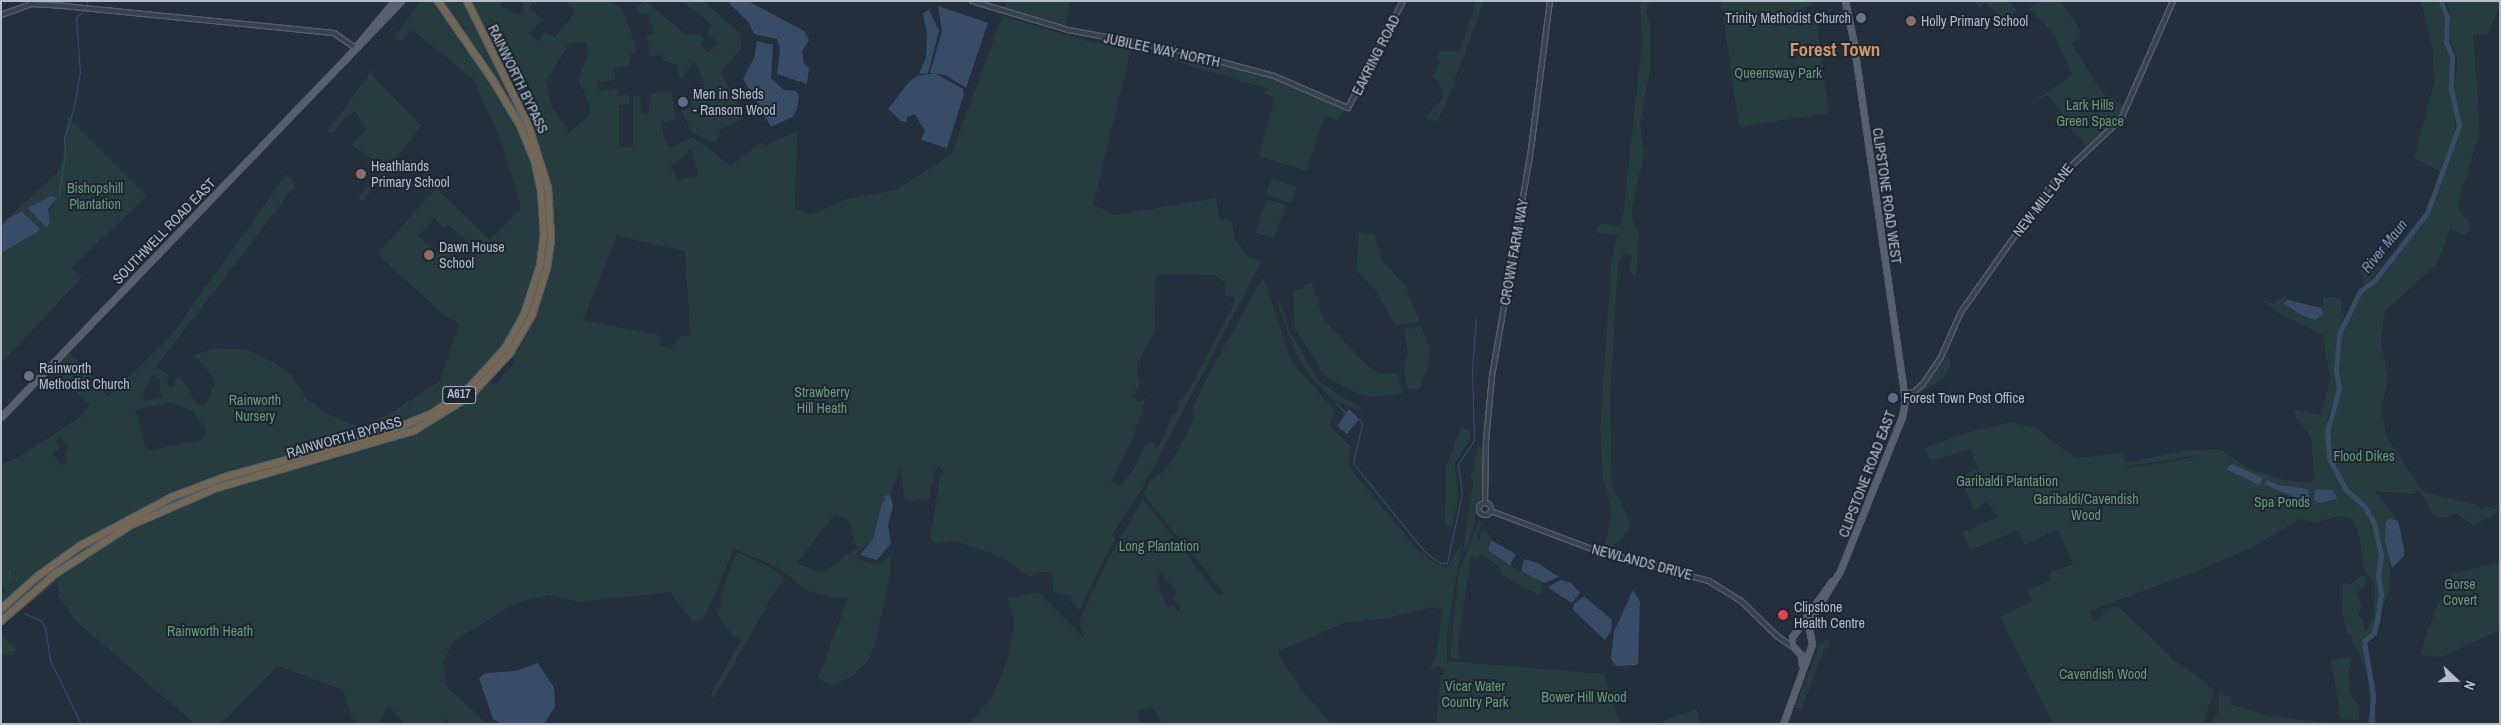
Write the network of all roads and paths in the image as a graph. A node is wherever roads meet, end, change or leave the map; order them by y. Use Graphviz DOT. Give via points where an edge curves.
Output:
graph roads {
  1 [pos="394,1"];
  2 [pos="401,1"];
  3 [pos="438,1"];
  4 [pos="467,1"];
  5 [pos="972,1"];
  6 [pos="1403,1"];
  7 [pos="1550,1"];
  8 [pos="1845,1"];
  9 [pos="2173,1"];
  10 [pos="1,15"];
  11 [pos="356,47"];
  12 [pos="1348,108"];
  13 [pos="1905,394"];
  14 [pos="1,417"];
  15 [pos="1486,502"];
  16 [pos="1491,512"];
  17 [pos="1845,561"];
  18 [pos="1,609"];
  19 [pos="1,621"];
  20 [pos="1808,633"];
  21 [pos="1778,636"];
  22 [pos="1793,636"];
  23 [pos="1812,644"];
  24 [pos="1795,649"];
  25 [pos="1802,669"];
  26 [pos="1783,724"];
  1 -- 11 [label="main road, SOUTHWELL ROAD EAST"];
  2 -- 11 [label="main road, SOUTHWELL ROAD EAST"];
  3 -- 18 [label="highway, RAINWORTH BYPASS / A617" via="521,127 535,162 541,191 544,234 540,266 524,315 506,347 469,388 433,413 385,433 225,477 165,500 80,546 38,576"];
  4 -- 19 [label="highway, RAINWORTH BYPASS / A617" via="528,124 541,159 550,204 550,248 542,288 522,335 507,358 458,405 415,430 216,488 131,525 54,574"];
  5 -- 12 [label="street, JUBILEE WAY NORTH" via="1075,31 1219,61 1293,83"];
  6 -- 12 [label="street, EAKRING ROAD"];
  7 -- 15 [label="street, CROWN FARM WAY" via="1530,157 1491,383 1486,441"];
  8 -- 13 [label="main road, CLIPSTONE ROAD WEST"];
  9 -- 13 [label="street, NEW MILL LANE" via="2121,119 2051,185 1961,312 1941,357 1922,384 1914,392"];
  10 -- 11 [label="street" via="31,4 85,8 334,34"];
  11 -- 14 [label="main road, SOUTHWELL ROAD EAST"];
  13 -- 17 [label="main road, CLIPSTONE ROAD EAST" via="1902,417"];
  15 -- 16 [label="street" via="1491,506"];
  15 -- 16 [label="street" via="1480,505 1480,512 1485,515"];
  16 -- 21 [label="street, NEWLANDS DRIVE" via="1594,550 1702,578 1740,600"];
  17 -- 20 [label="main road, CLIPSTONE ROAD EAST" via="1835,583 1808,623"];
  17 -- 22 [label="main road, CLIPSTONE ROAD EAST"];
  20 -- 22 [label="main road" via="1801,630"];
  20 -- 23 [label="main road"];
  21 -- 22 [label="street"];
  21 -- 24 [label="street, NEWLANDS DRIVE"];
  22 -- 24 [label="main road"];
  23 -- 24 [label="main road" via="1805,651"];
  23 -- 25 [label="main road"];
  24 -- 25 [label="main road" via="1802,658"];
  25 -- 26 [label="main road"];
}
